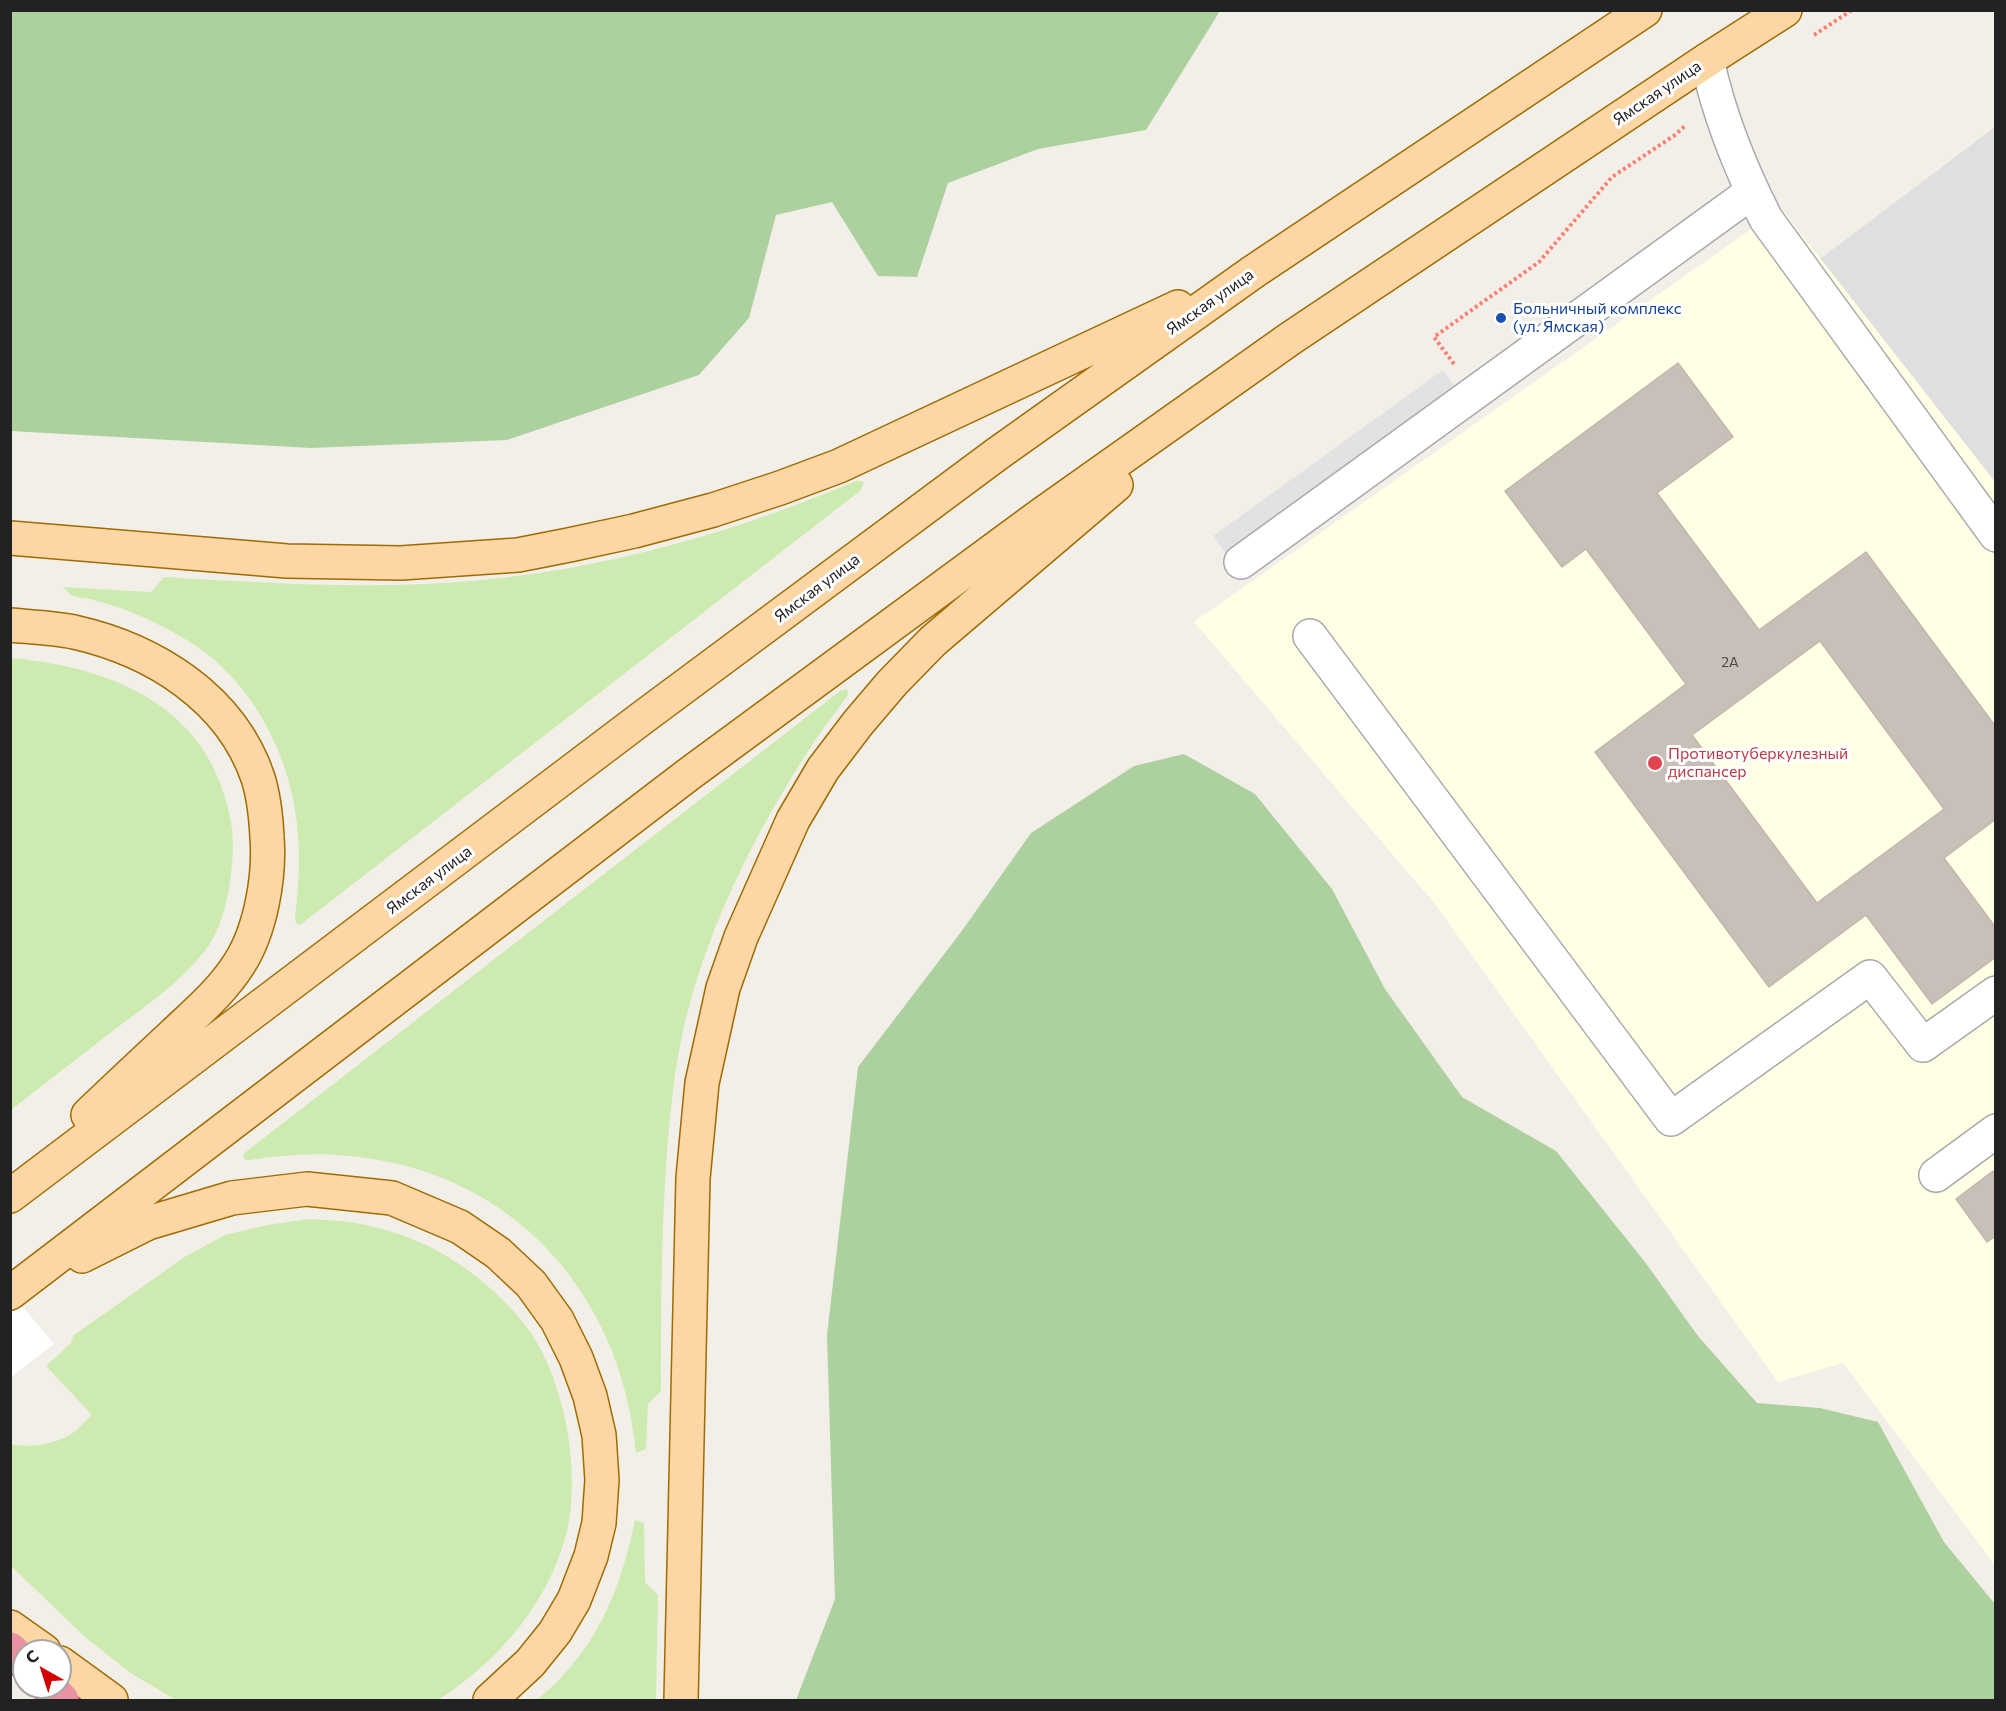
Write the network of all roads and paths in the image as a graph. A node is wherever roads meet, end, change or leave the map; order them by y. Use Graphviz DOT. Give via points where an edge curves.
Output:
graph roads {
  1 [pos="1645,10"];
  2 [pos="1785,10"];
  3 [pos="1852,10"];
  4 [pos="1813,36"];
  5 [pos="1707,60"];
  6 [pos="1716,99"];
  7 [pos="1752,192"];
  8 [pos="1253,272"];
  9 [pos="1291,338"];
  10 [pos="1475,392"];
  11 [pos="1995,535"];
  12 [pos="10,538"];
  13 [pos="1241,562"];
  14 [pos="10,625"];
  15 [pos="1310,636"];
  16 [pos="1995,993"];
  17 [pos="1995,1131"];
  18 [pos="1936,1175"];
  19 [pos="10,1187"];
  20 [pos="10,1196"];
  21 [pos="11,1292"];
  22 [pos="10,1627"];
  23 [pos="27,1639"];
  24 [pos="72,1672"];
  25 [pos="111,1701"];
  26 [pos="490,1701"];
  27 [pos="681,1701"];
  1 -- 8 [label="main road, Ямская улица"];
  2 -- 5 [label="main road, Ямская улица"];
  3 -- 4 [label="path"];
  5 -- 6 [label="lane"];
  5 -- 9 [label="main road, Ямская улица"];
  6 -- 7 [label="lane"];
  6 -- 10 [label="path" via="1675,135 1612,177 1539,262 1434,337"];
  7 -- 10 [label="lane"];
  7 -- 11 [label="lane" via="1766,219"];
  8 -- 12 [label="main road" via="839,466 713,510 570,546 518,555 400,562 287,561"];
  8 -- 20 [label="main road, Ямская улица" via="997,454"];
  9 -- 21 [label="main road" via="689,774"];
  9 -- 27 [label="main road" via="933,641 858,723 823,770 793,820 770,870 723,988 702,1083 691,1229"];
  10 -- 13 [label="lane"];
  14 -- 19 [label="main road" via="73,632 127,648 171,670 202,694 228,722 258,779 266,815 268,855 255,929 240,963 214,996"];
  15 -- 16 [label="lane" via="1671,1119 1870,977 1923,1045"];
  17 -- 18 [label="lane"];
  21 -- 26 [label="main road" via="148,1224 232,1198 307,1190 392,1198 460,1227 498,1253 531,1284 557,1320 576,1359 599,1435 602,1480 599,1523 574,1600 530,1663"];
  22 -- 23 [label="main road"];
  24 -- 25 [label="main road"];
}
